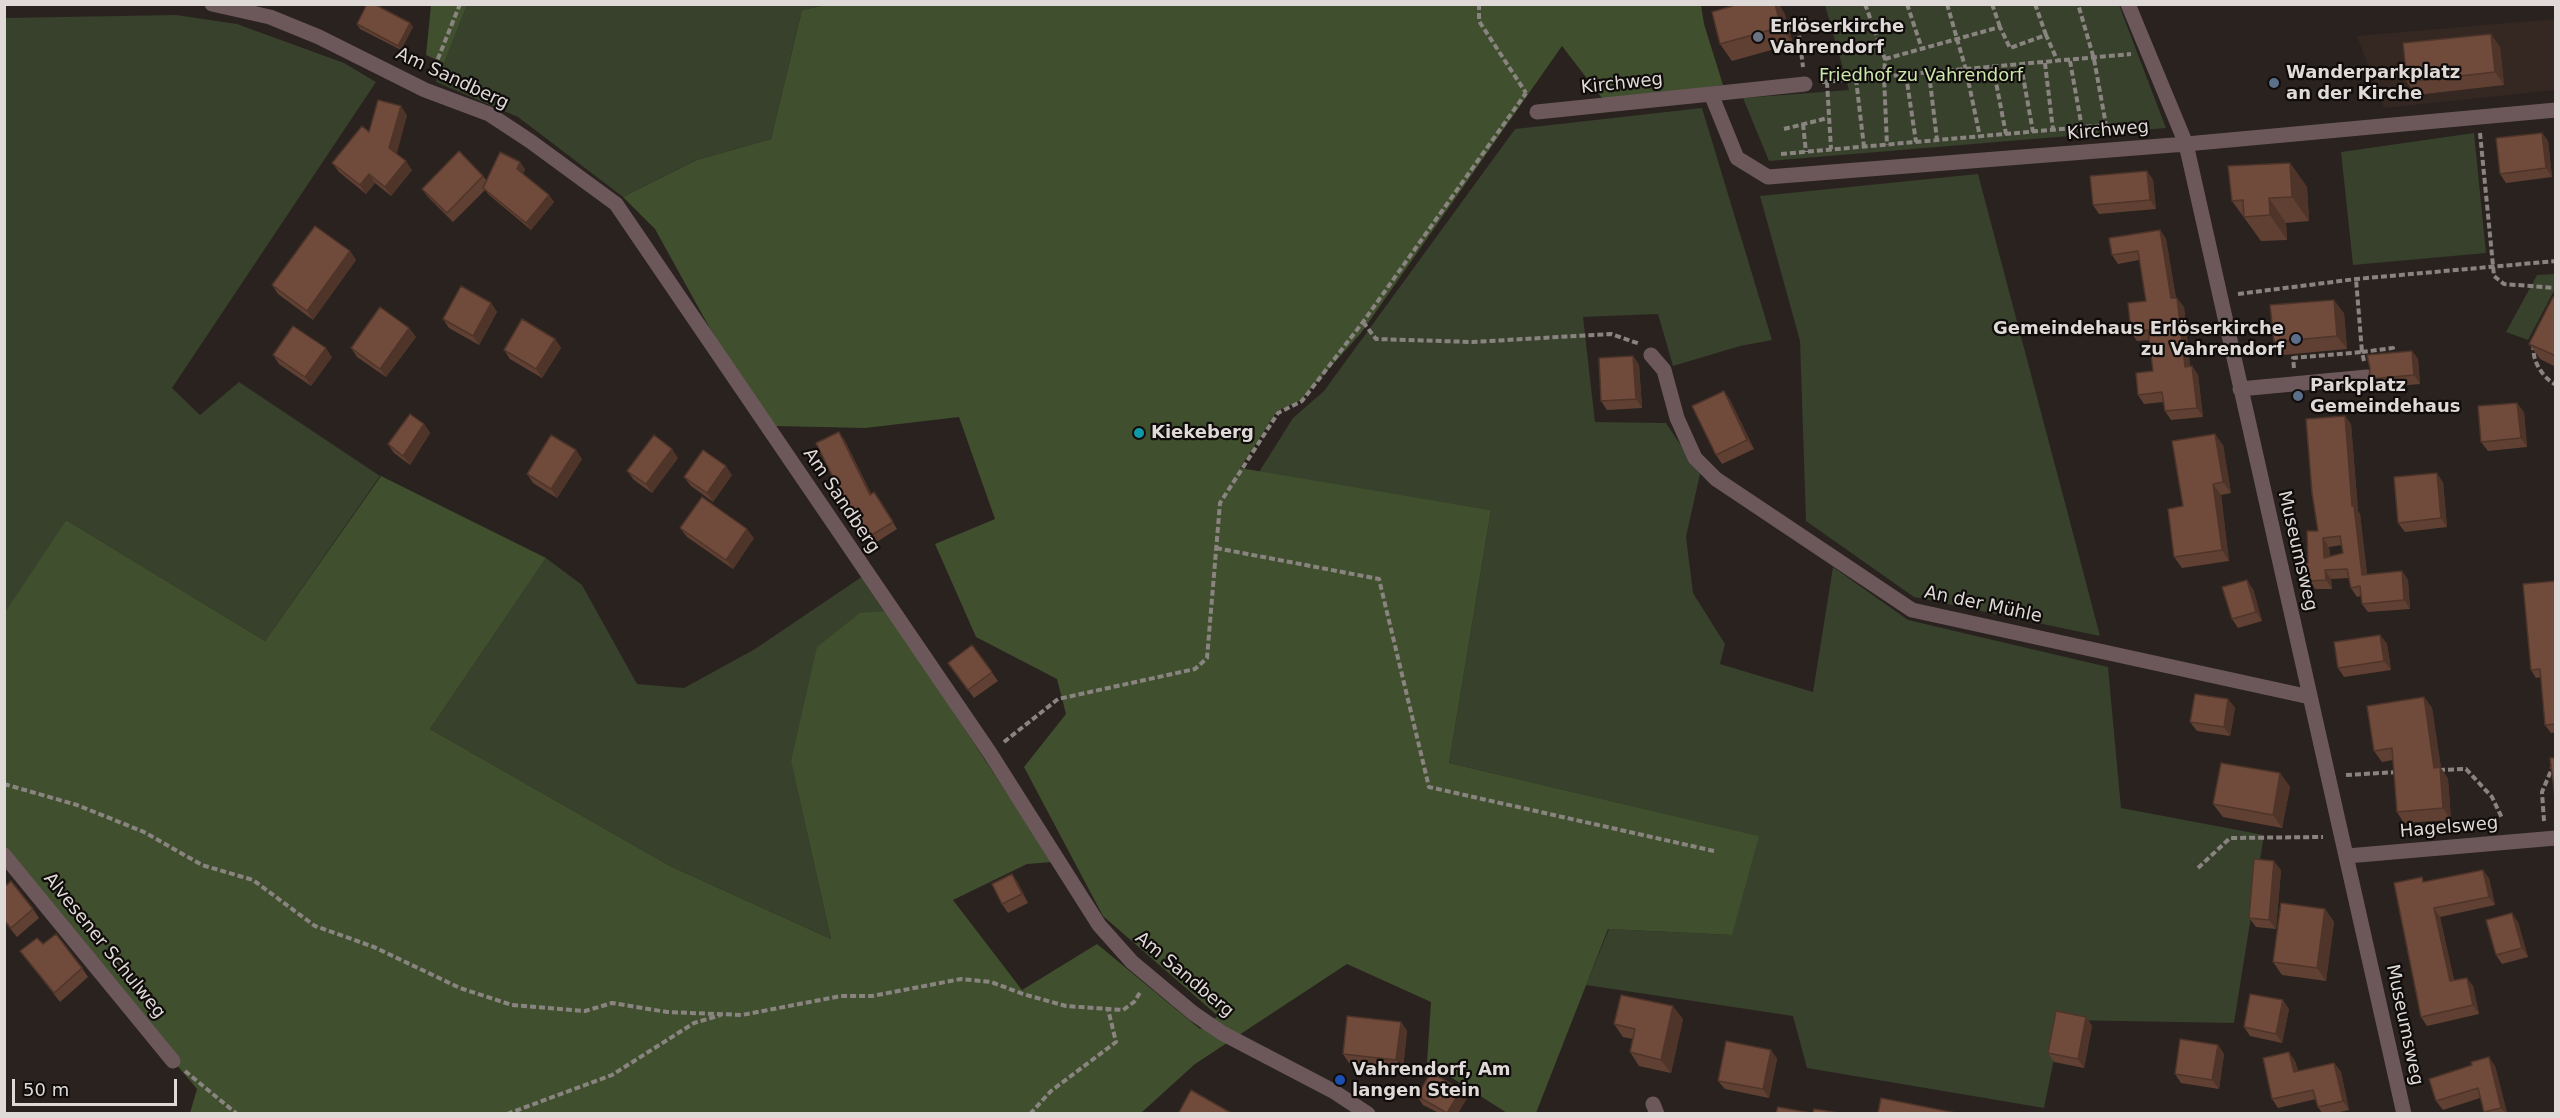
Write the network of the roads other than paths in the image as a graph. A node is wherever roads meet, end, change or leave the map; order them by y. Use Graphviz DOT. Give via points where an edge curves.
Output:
graph roads {
  1 [pos="212,4"];
  2 [pos="2128,4"];
  3 [pos="1805,84"];
  4 [pos="1711,94"];
  5 [pos="2556,111"];
  6 [pos="1537,112"];
  7 [pos="2186,144"];
  8 [pos="1650,355"];
  9 [pos="2367,377"];
  10 [pos="2240,388"];
  11 [pos="2310,697"];
  12 [pos="2550,839"];
  13 [pos="4,855"];
  14 [pos="2347,856"];
  15 [pos="173,1061"];
  16 [pos="1368,1113"];
  17 [pos="2404,1113"];
  1 -- 16 [label="street, Am Sandberg" via="270,17 425,90 489,114 616,204 990,753 1099,925 1132,962 1193,1013"];
  2 -- 7 [label="street, Museumsweg"];
  3 -- 4 [label="street, Kirchweg"];
  4 -- 6 [label="street, Kirchweg"];
  4 -- 7 [label="street, Kirchweg" via="1737,158 1768,177"];
  5 -- 7 [label="street, Kirchweg"];
  7 -- 10 [label="street, Museumsweg"];
  8 -- 11 [label="street, An der Mühle" via="1664,370 1677,418 1695,458 1716,479 1912,610"];
  9 -- 10 [label="street"];
  10 -- 11 [label="street, Museumsweg"];
  11 -- 14 [label="street, Museumsweg"];
  12 -- 14 [label="street, Hagelsweg"];
  13 -- 15 [label="street, Alvesener Schulweg"];
  14 -- 17 [label="street, Museumsweg"];
}
